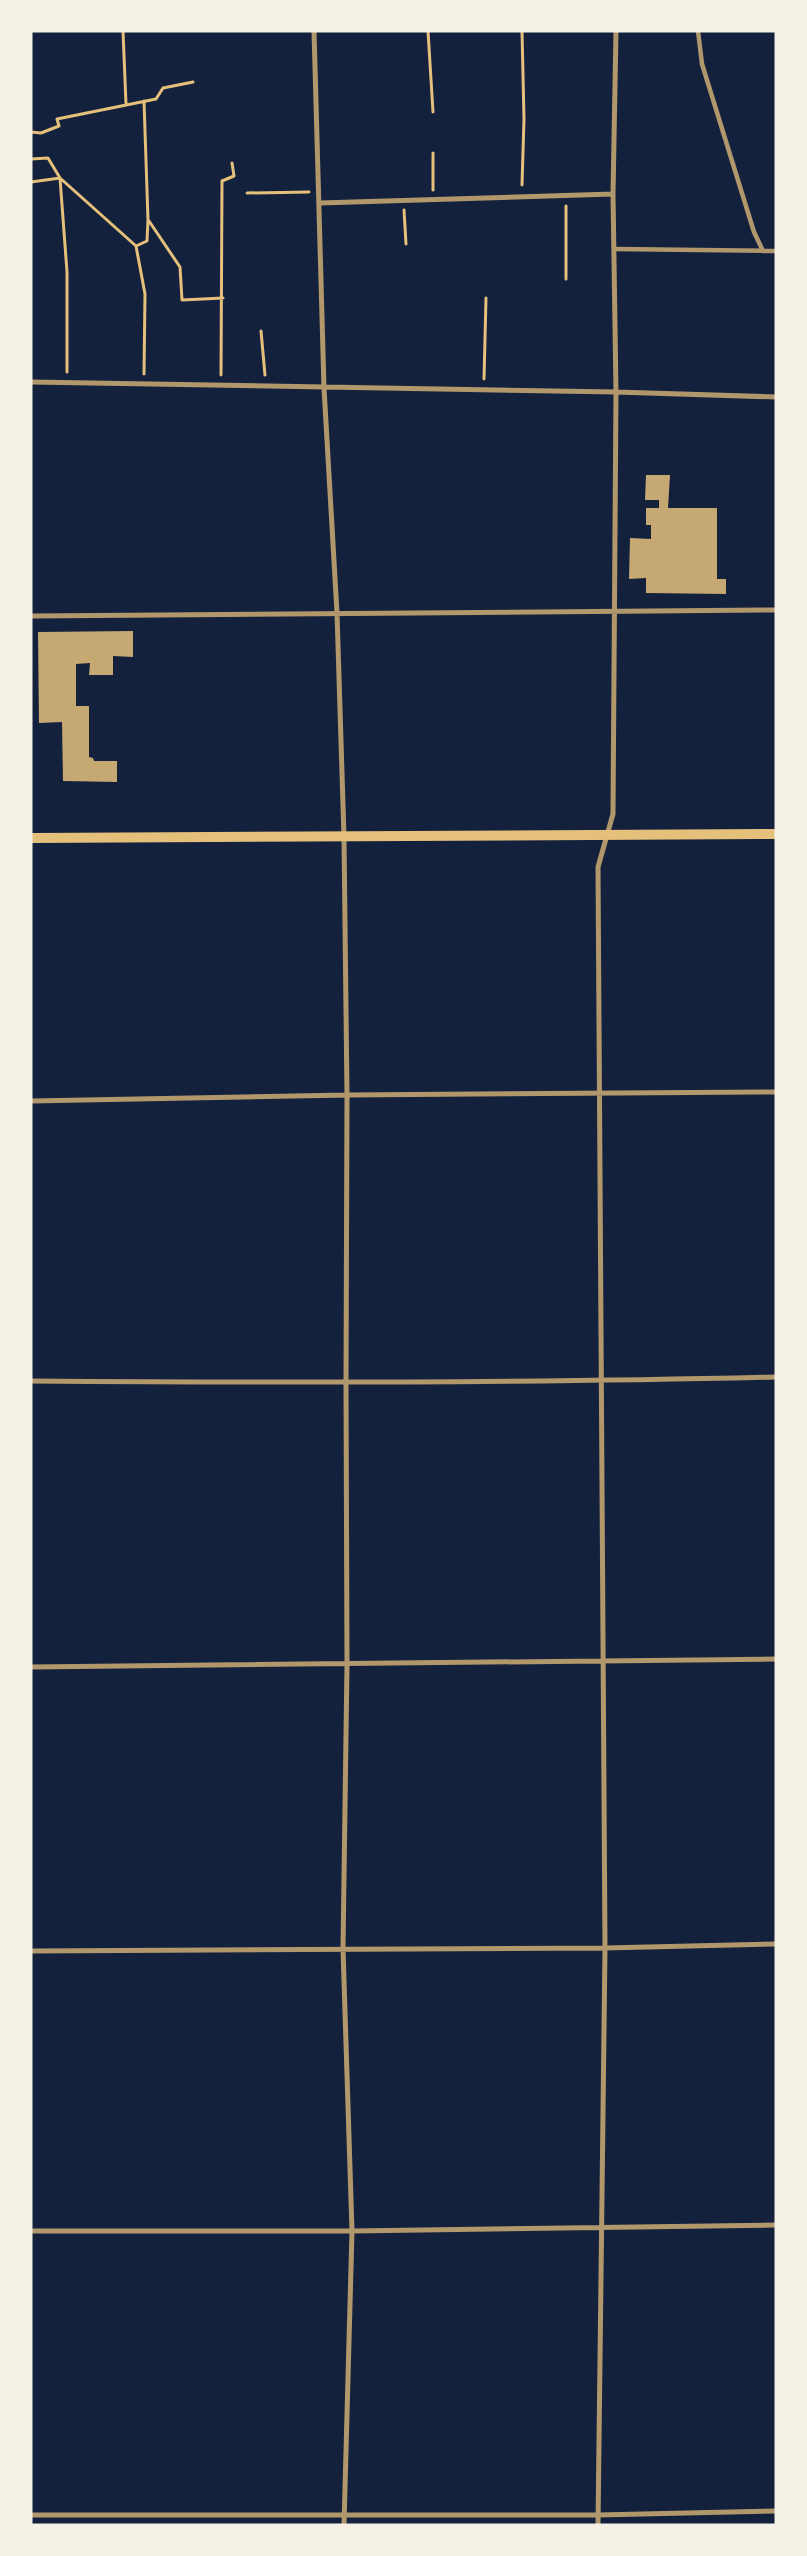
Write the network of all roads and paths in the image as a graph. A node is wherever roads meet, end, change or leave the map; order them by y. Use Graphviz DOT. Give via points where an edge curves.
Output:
graph roads {
  1 [pos="123,31"];
  2 [pos="314,31"];
  3 [pos="428,31"];
  4 [pos="522,31"];
  5 [pos="616,31"];
  6 [pos="698,31"];
  7 [pos="192,82"];
  8 [pos="144,101"];
  9 [pos="126,104"];
  10 [pos="433,112"];
  11 [pos="31,132"];
  12 [pos="433,153"];
  13 [pos="31,159"];
  14 [pos="232,163"];
  15 [pos="60,178"];
  16 [pos="31,182"];
  17 [pos="320,192"];
  18 [pos="247,193"];
  19 [pos="613,194"];
  20 [pos="566,195"];
  21 [pos="522,196"];
  22 [pos="433,198"];
  23 [pos="403,200"];
  24 [pos="320,203"];
  25 [pos="148,220"];
  26 [pos="406,244"];
  27 [pos="136,246"];
  28 [pos="614,249"];
  29 [pos="763,251"];
  30 [pos="776,251"];
  31 [pos="566,279"];
  32 [pos="223,298"];
  33 [pos="486,298"];
  34 [pos="261,331"];
  35 [pos="31,382"];
  36 [pos="67,383"];
  37 [pos="144,384"];
  38 [pos="221,386"];
  39 [pos="266,387"];
  40 [pos="324,388"];
  41 [pos="484,390"];
  42 [pos="616,392"];
  43 [pos="776,397"];
  44 [pos="776,610"];
  45 [pos="614,611"];
  46 [pos="337,613"];
  47 [pos="31,616"];
  48 [pos="776,834"];
  49 [pos="608,835"];
  50 [pos="344,837"];
  51 [pos="31,838"];
  52 [pos="776,1092"];
  53 [pos="600,1094"];
  54 [pos="347,1095"];
  55 [pos="31,1101"];
  56 [pos="776,1377"];
  57 [pos="31,1381"];
  58 [pos="602,1381"];
  59 [pos="346,1383"];
  60 [pos="776,1659"];
  61 [pos="604,1662"];
  62 [pos="347,1665"];
  63 [pos="31,1667"];
  64 [pos="776,1944"];
  65 [pos="605,1948"];
  66 [pos="343,1949"];
  67 [pos="31,1951"];
  68 [pos="776,2225"];
  69 [pos="602,2226"];
  70 [pos="352,2231"];
  71 [pos="31,2232"];
  72 [pos="776,2512"];
  73 [pos="31,2515"];
  74 [pos="598,2515"];
  75 [pos="344,2516"];
  76 [pos="344,2525"];
  77 [pos="598,2525"];
  1 -- 9 [label="path"];
  2 -- 17 [label="street"];
  3 -- 10 [label="path"];
  4 -- 21 [label="path"];
  5 -- 19 [label="street"];
  6 -- 29 [label="street" via="702,64 754,232"];
  7 -- 8 [label="path" via="163,88 156,99"];
  8 -- 9 [label="path"];
  8 -- 25 [label="path"];
  9 -- 11 [label="path" via="57,119 59,126 41,133"];
  12 -- 22 [label="path"];
  13 -- 15 [label="path" via="48,158"];
  14 -- 32 [label="path" via="234,176 222,181"];
  15 -- 16 [label="path"];
  15 -- 27 [label="path"];
  15 -- 36 [label="path" via="67,272"];
  17 -- 18 [label="path"];
  17 -- 24 [label="street"];
  19 -- 20 [label="street"];
  19 -- 28 [label="street"];
  20 -- 21 [label="street"];
  20 -- 31 [label="path"];
  21 -- 22 [label="street"];
  22 -- 23 [label="street"];
  23 -- 24 [label="street"];
  23 -- 26 [label="path"];
  24 -- 40 [label="street"];
  25 -- 27 [label="path" via="147,241"];
  25 -- 32 [label="path" via="180,267 182,300"];
  27 -- 37 [label="path" via="145,303"];
  28 -- 29 [label="street"];
  28 -- 42 [label="street"];
  29 -- 30 [label="street"];
  32 -- 38 [label="path"];
  33 -- 41 [label="path"];
  34 -- 39 [label="path"];
  35 -- 36 [label="street"];
  36 -- 37 [label="street"];
  37 -- 38 [label="street"];
  38 -- 39 [label="street"];
  39 -- 40 [label="street"];
  40 -- 41 [label="street"];
  40 -- 46 [label="street"];
  41 -- 42 [label="street"];
  42 -- 43 [label="street"];
  42 -- 45 [label="street"];
  44 -- 45 [label="street"];
  45 -- 46 [label="street"];
  45 -- 49 [label="street" via="614,814"];
  46 -- 47 [label="street"];
  46 -- 50 [label="street"];
  48 -- 49 [label="main road"];
  49 -- 50 [label="main road"];
  49 -- 53 [label="street" via="598,867"];
  50 -- 51 [label="main road"];
  50 -- 54 [label="street"];
  52 -- 53 [label="street"];
  53 -- 54 [label="street"];
  53 -- 58 [label="street"];
  54 -- 55 [label="street"];
  54 -- 59 [label="street"];
  56 -- 58 [label="street"];
  57 -- 59 [label="street"];
  58 -- 59 [label="street"];
  58 -- 61 [label="street"];
  59 -- 62 [label="street"];
  60 -- 61 [label="street"];
  61 -- 62 [label="street"];
  61 -- 65 [label="street"];
  62 -- 63 [label="street"];
  62 -- 66 [label="street"];
  64 -- 65 [label="street"];
  65 -- 66 [label="street"];
  65 -- 69 [label="street"];
  66 -- 67 [label="street"];
  66 -- 70 [label="street"];
  68 -- 69 [label="street"];
  69 -- 70 [label="street"];
  69 -- 74 [label="street"];
  70 -- 71 [label="street"];
  70 -- 75 [label="street"];
  72 -- 74 [label="street"];
  73 -- 75 [label="street"];
  74 -- 75 [label="street"];
  74 -- 77 [label="street"];
  75 -- 76 [label="street"];
}
